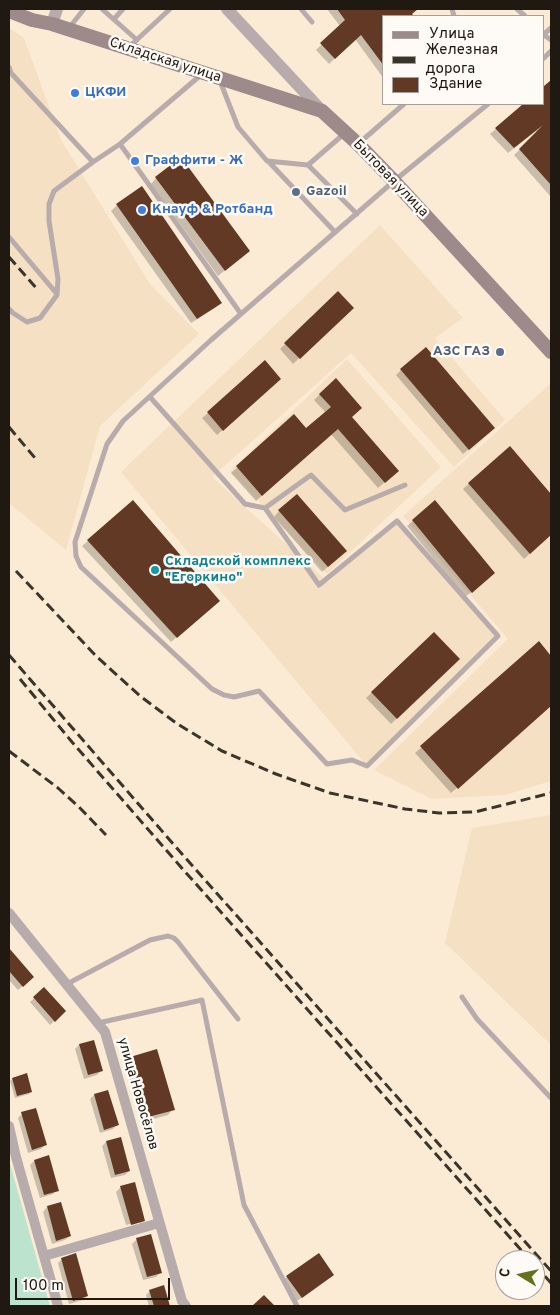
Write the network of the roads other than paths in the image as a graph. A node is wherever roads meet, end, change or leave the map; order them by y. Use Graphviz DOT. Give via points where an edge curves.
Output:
graph roads {
  1 [pos="57,9"];
  2 [pos="84,9"];
  3 [pos="102,9"];
  4 [pos="123,9"];
  5 [pos="170,9"];
  6 [pos="227,9"];
  7 [pos="301,9"];
  8 [pos="9,11"];
  9 [pos="114,19"];
  10 [pos="312,22"];
  11 [pos="52,24"];
  12 [pos="68,30"];
  13 [pos="132,44"];
  14 [pos="9,67"];
  15 [pos="202,73"];
  16 [pos="218,79"];
  17 [pos="403,105"];
  18 [pos="487,105"];
  19 [pos="322,111"];
  20 [pos="345,133"];
  21 [pos="120,144"];
  22 [pos="358,144"];
  23 [pos="267,160"];
  24 [pos="93,162"];
  25 [pos="308,165"];
  26 [pos="394,181"];
  27 [pos="357,214"];
  28 [pos="335,232"];
  29 [pos="9,237"];
  30 [pos="57,295"];
  31 [pos="9,309"];
  32 [pos="241,314"];
  33 [pos="551,352"];
  34 [pos="150,396"];
  35 [pos="405,485"];
  36 [pos="265,508"];
  37 [pos="9,913"];
  38 [pos="66,984"];
  39 [pos="462,998"];
  40 [pos="238,1019"];
  41 [pos="98,1024"];
  42 [pos="551,1098"];
  43 [pos="9,1126"];
  44 [pos="159,1223"];
  45 [pos="44,1256"];
  46 [pos="58,1306"];
  47 [pos="186,1306"];
  48 [pos="297,1306"];
  1 -- 11 [label="street"];
  2 -- 12 [label="lane"];
  3 -- 9 [label="lane"];
  4 -- 9 [label="lane"];
  5 -- 13 [label="lane"];
  6 -- 19 [label="street, Бытовая улица"];
  7 -- 10 [label="lane"];
  8 -- 11 [label="main road, Складская улица"];
  9 -- 13 [label="lane"];
  11 -- 12 [label="main road, Складская улица"];
  12 -- 13 [label="main road, Складская улица"];
  13 -- 15 [label="main road, Складская улица"];
  14 -- 24 [label="lane"];
  15 -- 16 [label="main road, Складская улица"];
  15 -- 21 [label="lane"];
  16 -- 19 [label="main road, Складская улица"];
  16 -- 23 [label="lane" via="238,127"];
  17 -- 22 [label="lane"];
  18 -- 26 [label="lane"];
  19 -- 20 [label="main road, Бытовая улица"];
  20 -- 22 [label="main road, Бытовая улица"];
  20 -- 25 [label="lane"];
  21 -- 24 [label="lane"];
  21 -- 32 [label="lane"];
  22 -- 26 [label="main road, Бытовая улица"];
  23 -- 25 [label="lane"];
  23 -- 28 [label="lane"];
  24 -- 30 [label="lane" via="54,191 49,204"];
  25 -- 27 [label="lane"];
  26 -- 27 [label="lane"];
  26 -- 33 [label="main road, Бытовая улица"];
  27 -- 28 [label="lane"];
  28 -- 32 [label="lane"];
  29 -- 30 [label="lane"];
  30 -- 31 [label="lane" via="40,318 27,322"];
  32 -- 34 [label="lane"];
  34 -- 36 [label="lane" via="245,504"];
  34 -- 36 [label="lane" via="123,421 107,444 75,542 80,567 212,689 234,697 259,691 326,764 352,760 367,766 498,636 397,521 319,585"];
  35 -- 36 [label="lane" via="345,510 311,475"];
  37 -- 38 [label="street, улица Новосёлов"];
  38 -- 40 [label="lane" via="150,940 168,936 178,942"];
  38 -- 41 [label="street, улица Новосёлов"];
  39 -- 42 [label="lane" via="477,1020"];
  41 -- 44 [label="street, улица Новосёлов" via="105,1032"];
  41 -- 48 [label="lane" via="202,1000 244,1205"];
  43 -- 45 [label="street"];
  44 -- 45 [label="street"];
  44 -- 47 [label="street, улица Новосёлов"];
  45 -- 46 [label="street"];
}
